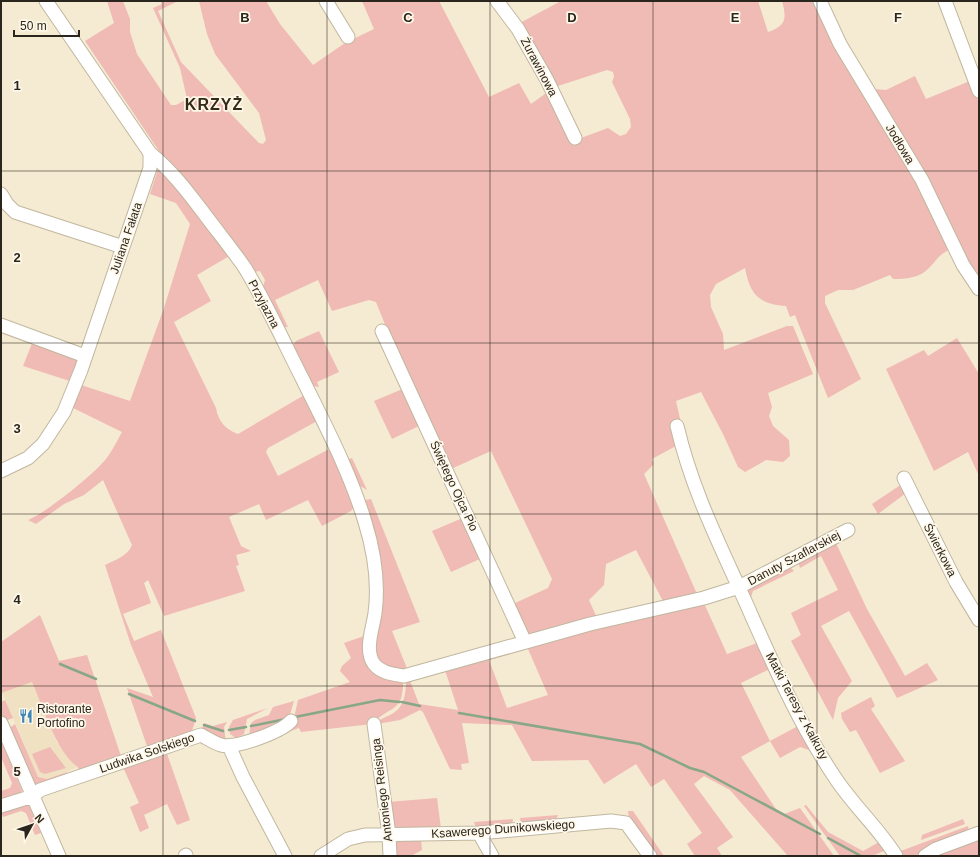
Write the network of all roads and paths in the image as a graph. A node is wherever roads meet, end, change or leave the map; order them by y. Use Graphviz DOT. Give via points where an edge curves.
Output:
graph roads {
  1 [pos="46,1"];
  2 [pos="326,1"];
  3 [pos="498,1"];
  4 [pos="820,1"];
  5 [pos="945,1"];
  6 [pos="348,37"];
  7 [pos="979,91"];
  8 [pos="575,138"];
  9 [pos="150,153"];
  10 [pos="1,194"];
  11 [pos="123,247"];
  12 [pos="979,289"];
  13 [pos="1,325"];
  14 [pos="382,331"];
  15 [pos="85,356"];
  16 [pos="677,426"];
  17 [pos="1,471"];
  18 [pos="904,478"];
  19 [pos="848,530"];
  20 [pos="739,587"];
  21 [pos="979,620"];
  22 [pos="525,642"];
  23 [pos="291,721"];
  24 [pos="1,723"];
  25 [pos="374,724"];
  26 [pos="230,746"];
  27 [pos="33,796"];
  28 [pos="1,806"];
  29 [pos="479,832"];
  30 [pos="979,833"];
  31 [pos="389,834"];
  32 [pos="59,856"];
  33 [pos="285,856"];
  34 [pos="321,856"];
  35 [pos="390,856"];
  36 [pos="492,856"];
  37 [pos="650,856"];
  38 [pos="896,856"];
  39 [pos="925,856"];
  1 -- 9 [label="street"];
  2 -- 6 [label="street"];
  3 -- 8 [label="street, Żurawinowa" via="518,29 547,80"];
  4 -- 12 [label="street, Jodłowa" via="840,44 922,180 963,265"];
  5 -- 7 [label="street"];
  9 -- 11 [label="street, Juliana Fałata" via="150,168"];
  9 -- 22 [label="street, Przyjazna" via="166,166 187,191 245,269 349,474 372,549 376,583 370,650 374,663 381,670 404,676"];
  10 -- 11 [label="street" via="6,204 15,212"];
  11 -- 15 [label="street, Juliana Fałata"];
  13 -- 15 [label="street"];
  14 -- 22 [label="street, Świętego Ojca Pio"];
  15 -- 17 [label="street, Juliana Fałata" via="64,412 43,444 28,458"];
  16 -- 20 [label="street, Matki Teresy z Kalkuty" via="685,460 704,512"];
  18 -- 21 [label="street, Świerkowa" via="956,582"];
  19 -- 20 [label="street, Danuty Szaflarskiej"];
  20 -- 22 [label="street"];
  20 -- 38 [label="street, Matki Teresy z Kalkuty" via="805,727 838,782"];
  23 -- 26 [label="street" via="282,729"];
  24 -- 27 [label="street"];
  25 -- 31 [label="street, Antoniego Reisinga"];
  26 -- 27 [label="street, Ludwika Solskiego" via="220,745 201,735 40,790"];
  26 -- 33 [label="street" via="243,777"];
  27 -- 28 [label="street, Ludwika Solskiego"];
  27 -- 32 [label="street"];
  29 -- 31 [label="street, Ksawerego Dunikowskiego"];
  29 -- 36 [label="street"];
  29 -- 37 [label="street, Ksawerego Dunikowskiego" via="611,821 626,823"];
  30 -- 39 [label="street" via="936,849"];
  31 -- 34 [label="street, Ksawerego Dunikowskiego" via="364,835 348,839"];
  31 -- 35 [label="street, Antoniego Reisinga"];
}
